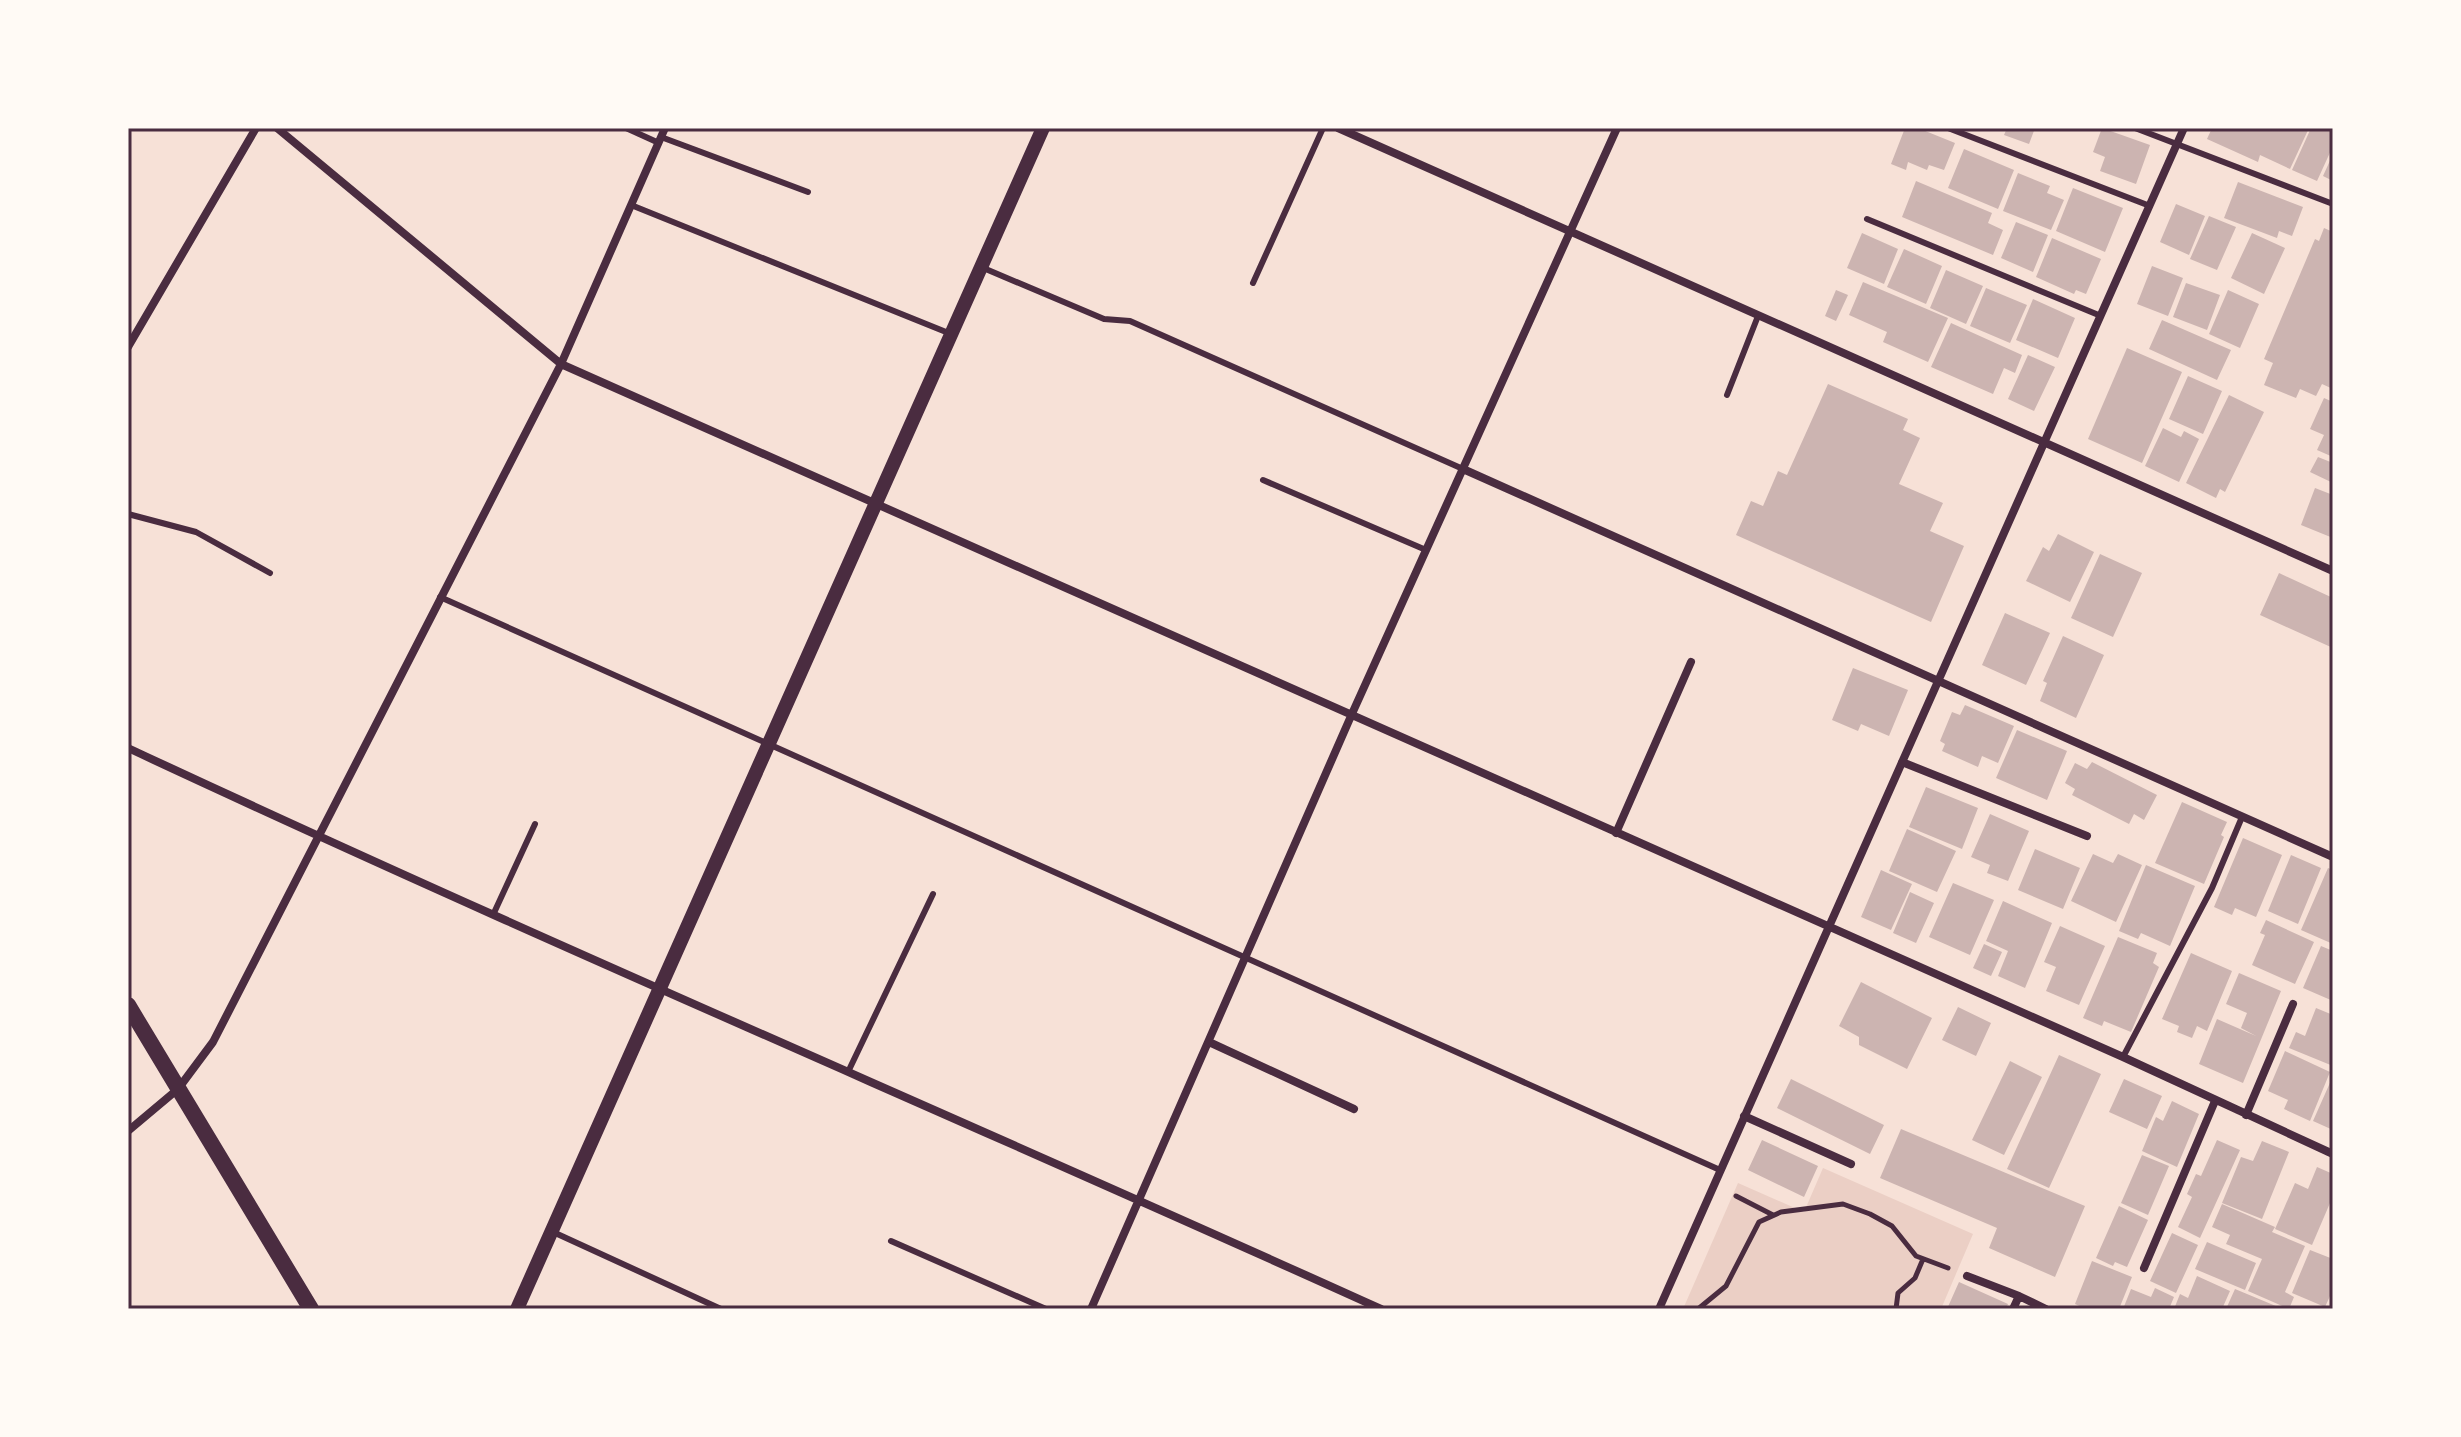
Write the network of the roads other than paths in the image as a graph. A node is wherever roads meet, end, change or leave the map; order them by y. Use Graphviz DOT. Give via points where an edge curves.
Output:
graph roads {
  1 [pos="256,128"];
  2 [pos="277,128"];
  3 [pos="626,128"];
  4 [pos="1043,128"];
  5 [pos="1323,128"];
  6 [pos="1338,128"];
  7 [pos="1617,128"];
  8 [pos="1948,128"];
  9 [pos="2135,128"];
  10 [pos="2184,128"];
  11 [pos="662,136"];
  12 [pos="2177,144"];
  13 [pos="808,192"];
  14 [pos="2333,204"];
  15 [pos="631,205"];
  16 [pos="2150,206"];
  17 [pos="1867,219"];
  18 [pos="1570,232"];
  19 [pos="981,267"];
  20 [pos="1253,283"];
  21 [pos="1758,316"];
  22 [pos="2101,316"];
  23 [pos="952,334"];
  24 [pos="128,347"];
  25 [pos="561,364"];
  26 [pos="1727,395"];
  27 [pos="2044,444"];
  28 [pos="1463,469"];
  29 [pos="1263,480"];
  30 [pos="877,503"];
  31 [pos="128,514"];
  32 [pos="1426,550"];
  33 [pos="2333,571"];
  34 [pos="270,573"];
  35 [pos="440,597"];
  36 [pos="1691,662"];
  37 [pos="1937,682"];
  38 [pos="1351,716"];
  39 [pos="769,744"];
  40 [pos="128,748"];
  41 [pos="1902,762"];
  42 [pos="2242,817"];
  43 [pos="535,824"];
  44 [pos="1616,833"];
  45 [pos="317,836"];
  46 [pos="2087,836"];
  47 [pos="2333,857"];
  48 [pos="933,894"];
  49 [pos="493,915"];
  50 [pos="1828,927"];
  51 [pos="1246,958"];
  52 [pos="660,990"];
  53 [pos="2293,1004"];
  54 [pos="128,1005"];
  55 [pos="1209,1042"];
  56 [pos="2123,1057"];
  57 [pos="848,1072"];
  58 [pos="178,1089"];
  59 [pos="2215,1101"];
  60 [pos="1354,1109"];
  61 [pos="2246,1115"];
  62 [pos="1744,1116"];
  63 [pos="128,1131"];
  64 [pos="2333,1154"];
  65 [pos="1851,1164"];
  66 [pos="1720,1170"];
  67 [pos="1140,1200"];
  68 [pos="552,1231"];
  69 [pos="891,1241"];
  70 [pos="2144,1268"];
  71 [pos="1967,1276"];
  72 [pos="2019,1296"];
  73 [pos="311,1309"];
  74 [pos="517,1309"];
  75 [pos="721,1309"];
  76 [pos="1046,1309"];
  77 [pos="1091,1309"];
  78 [pos="1381,1309"];
  79 [pos="1659,1309"];
  80 [pos="2013,1309"];
  81 [pos="2046,1309"];
  1 -- 24 [label="street"];
  2 -- 25 [label="street"];
  3 -- 11 [label="lane"];
  4 -- 19 [label="street"];
  5 -- 20 [label="lane"];
  6 -- 18 [label="street"];
  7 -- 18 [label="street"];
  8 -- 16 [label="lane"];
  9 -- 12 [label="lane"];
  10 -- 12 [label="street"];
  11 -- 13 [label="lane"];
  11 -- 15 [label="street"];
  12 -- 14 [label="lane"];
  12 -- 16 [label="street"];
  15 -- 23 [label="lane"];
  15 -- 25 [label="street"];
  16 -- 22 [label="street"];
  17 -- 22 [label="lane"];
  18 -- 21 [label="street"];
  18 -- 28 [label="street"];
  19 -- 23 [label="street"];
  19 -- 28 [label="lane" via="1104,319 1130,321"];
  21 -- 26 [label="lane"];
  21 -- 27 [label="street"];
  22 -- 27 [label="street"];
  23 -- 30 [label="street"];
  25 -- 30 [label="street"];
  25 -- 35 [label="street"];
  27 -- 33 [label="street"];
  27 -- 37 [label="street"];
  28 -- 32 [label="street"];
  28 -- 37 [label="street"];
  29 -- 32 [label="lane"];
  30 -- 38 [label="street"];
  30 -- 39 [label="street"];
  31 -- 34 [label="lane" via="196,532"];
  32 -- 38 [label="street"];
  35 -- 39 [label="lane"];
  35 -- 45 [label="street"];
  36 -- 44 [label="street"];
  37 -- 41 [label="street"];
  37 -- 42 [label="street"];
  38 -- 44 [label="street"];
  38 -- 51 [label="street"];
  39 -- 51 [label="lane"];
  39 -- 52 [label="street"];
  40 -- 45 [label="street"];
  41 -- 46 [label="street"];
  41 -- 50 [label="street"];
  42 -- 47 [label="street"];
  42 -- 56 [label="lane" via="2212,888"];
  43 -- 49 [label="lane"];
  44 -- 50 [label="street"];
  45 -- 49 [label="street"];
  45 -- 58 [label="street" via="213,1042"];
  48 -- 57 [label="lane"];
  49 -- 52 [label="street"];
  50 -- 56 [label="street"];
  50 -- 62 [label="street"];
  51 -- 55 [label="street"];
  51 -- 66 [label="lane"];
  52 -- 57 [label="street"];
  52 -- 68 [label="street"];
  53 -- 61 [label="street"];
  54 -- 58 [label="main road"];
  55 -- 60 [label="street"];
  55 -- 67 [label="street"];
  56 -- 59 [label="street"];
  57 -- 67 [label="street"];
  58 -- 63 [label="street"];
  58 -- 73 [label="main road"];
  59 -- 61 [label="street"];
  59 -- 70 [label="street"];
  61 -- 64 [label="street"];
  62 -- 65 [label="street"];
  62 -- 66 [label="street"];
  66 -- 79 [label="street"];
  67 -- 77 [label="street"];
  67 -- 78 [label="street"];
  68 -- 74 [label="street"];
  68 -- 75 [label="lane"];
  69 -- 76 [label="lane"];
  71 -- 72 [label="street"];
  72 -- 80 [label="street"];
  72 -- 81 [label="street"];
}
